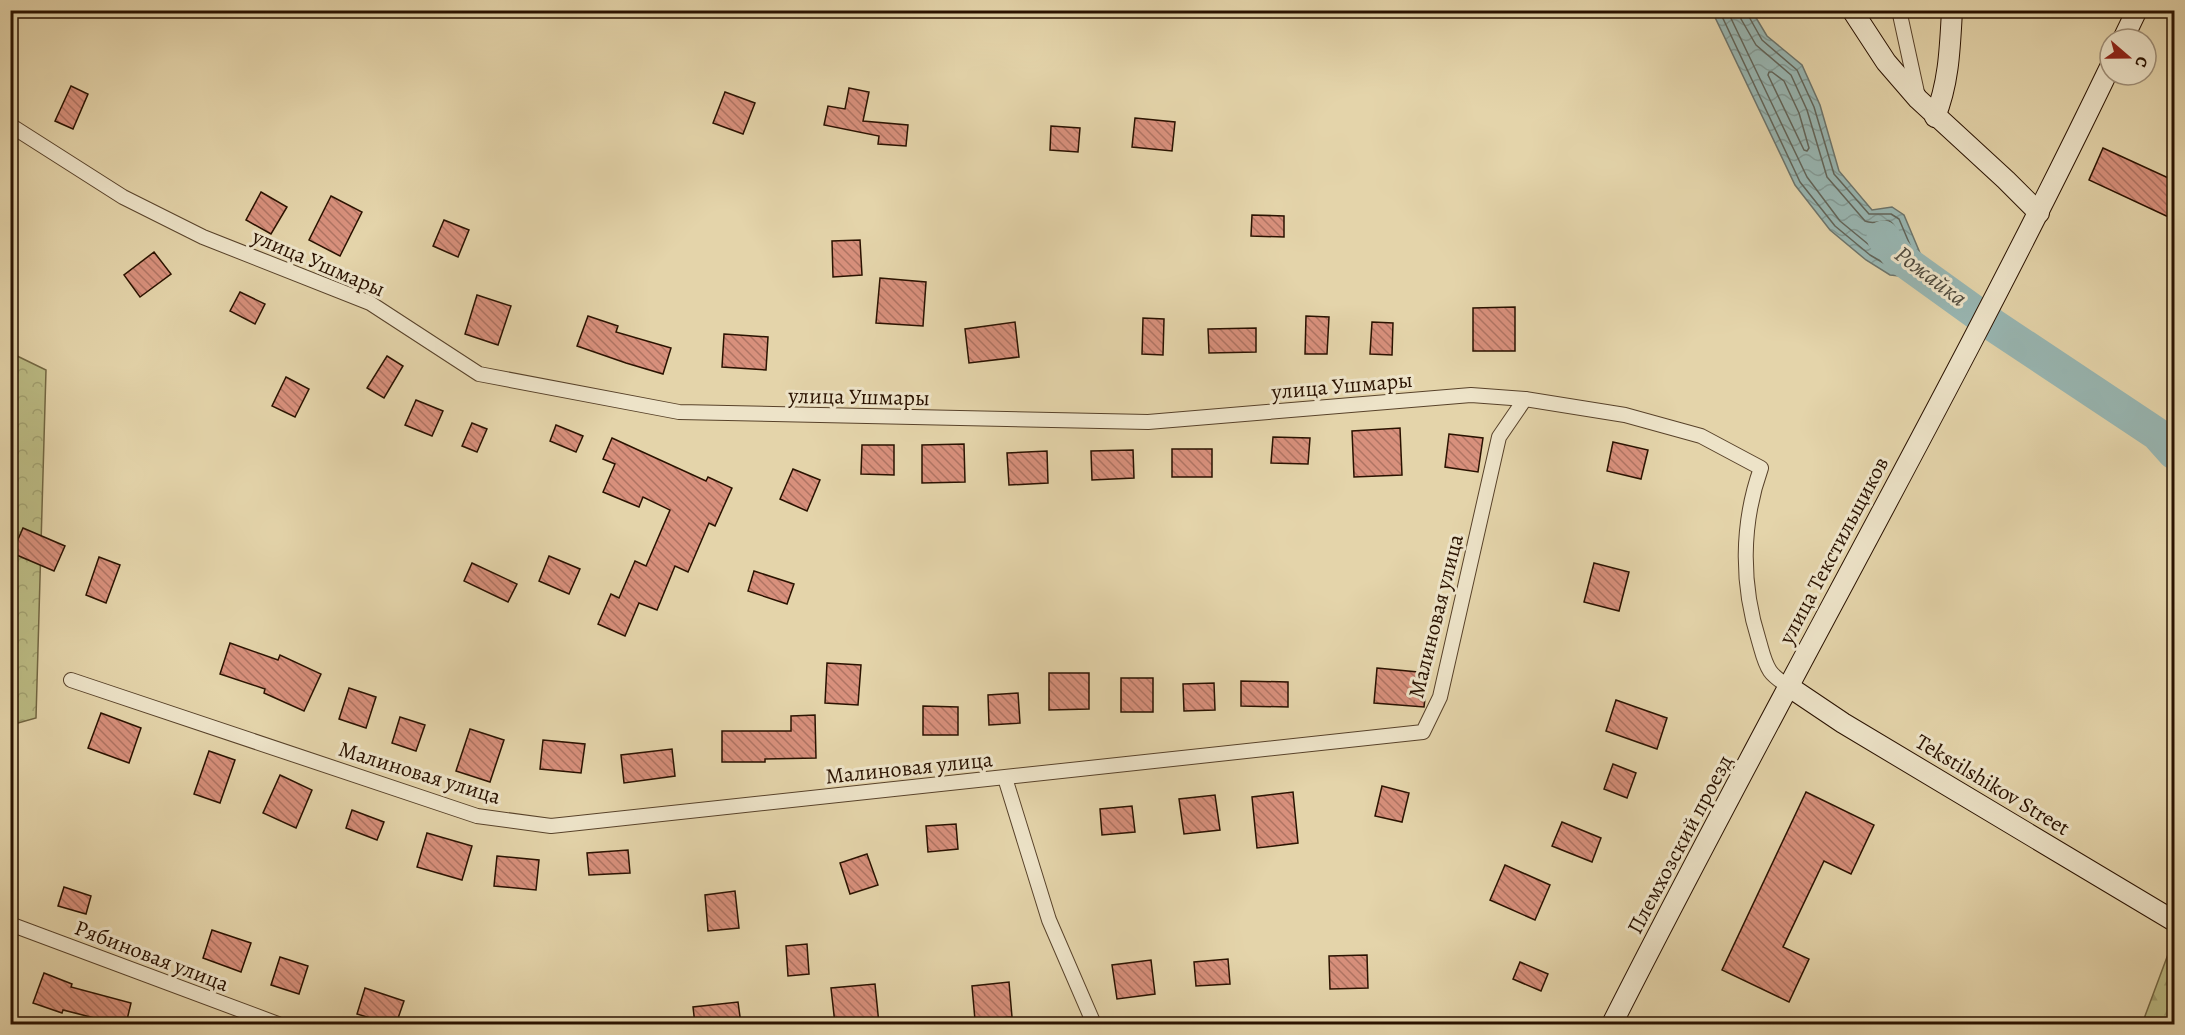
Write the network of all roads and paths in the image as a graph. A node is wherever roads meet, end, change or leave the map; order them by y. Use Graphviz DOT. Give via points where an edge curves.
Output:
graph roads {
  1 [pos="1852,10"];
  2 [pos="1899,10"];
  3 [pos="1953,10"];
  4 [pos="2137,10"];
  5 [pos="2129,27"];
  6 [pos="2100,87"];
  7 [pos="1918,99"];
  8 [pos="1935,117"];
  9 [pos="10,125"];
  10 [pos="2039,213"];
  11 [pos="1525,399"];
  12 [pos="71,680"];
  13 [pos="1788,686"];
  14 [pos="1005,778"];
  15 [pos="2175,921"];
  16 [pos="10,924"];
  17 [pos="278,1024"];
  18 [pos="1094,1024"];
  19 [pos="1612,1024"];
  1 -- 7 [label="main road" via="1886,62"];
  2 -- 7 [label="street"];
  3 -- 8 [label="main road" via="1946,79"];
  4 -- 5 [label="main road"];
  6 -- 10 [label="main road, улица Текстильщиков"];
  7 -- 8 [label="main road"];
  8 -- 10 [label="main road"];
  9 -- 11 [label="street, улица Ушмары" via="123,197 203,237 370,303 479,374 679,412 1148,422 1471,395"];
  10 -- 13 [label="main road, улица Текстильщиков"];
  11 -- 13 [label="street, улица Ушмары" via="1625,415 1701,436 1761,468 1746,533 1746,578 1755,631 1765,660 1771,673"];
  11 -- 14 [label="street, Малиновая улица" via="1499,437 1440,697 1423,732"];
  12 -- 14 [label="street, Малиновая улица" via="477,816 551,826"];
  13 -- 15 [label="main road, Tekstilshikov Street"];
  13 -- 19 [label="main road, Племхозский проезд"];
  14 -- 18 [label="street" via="1048,920"];
  16 -- 17 [label="street, Рябиновая улица"];
}
